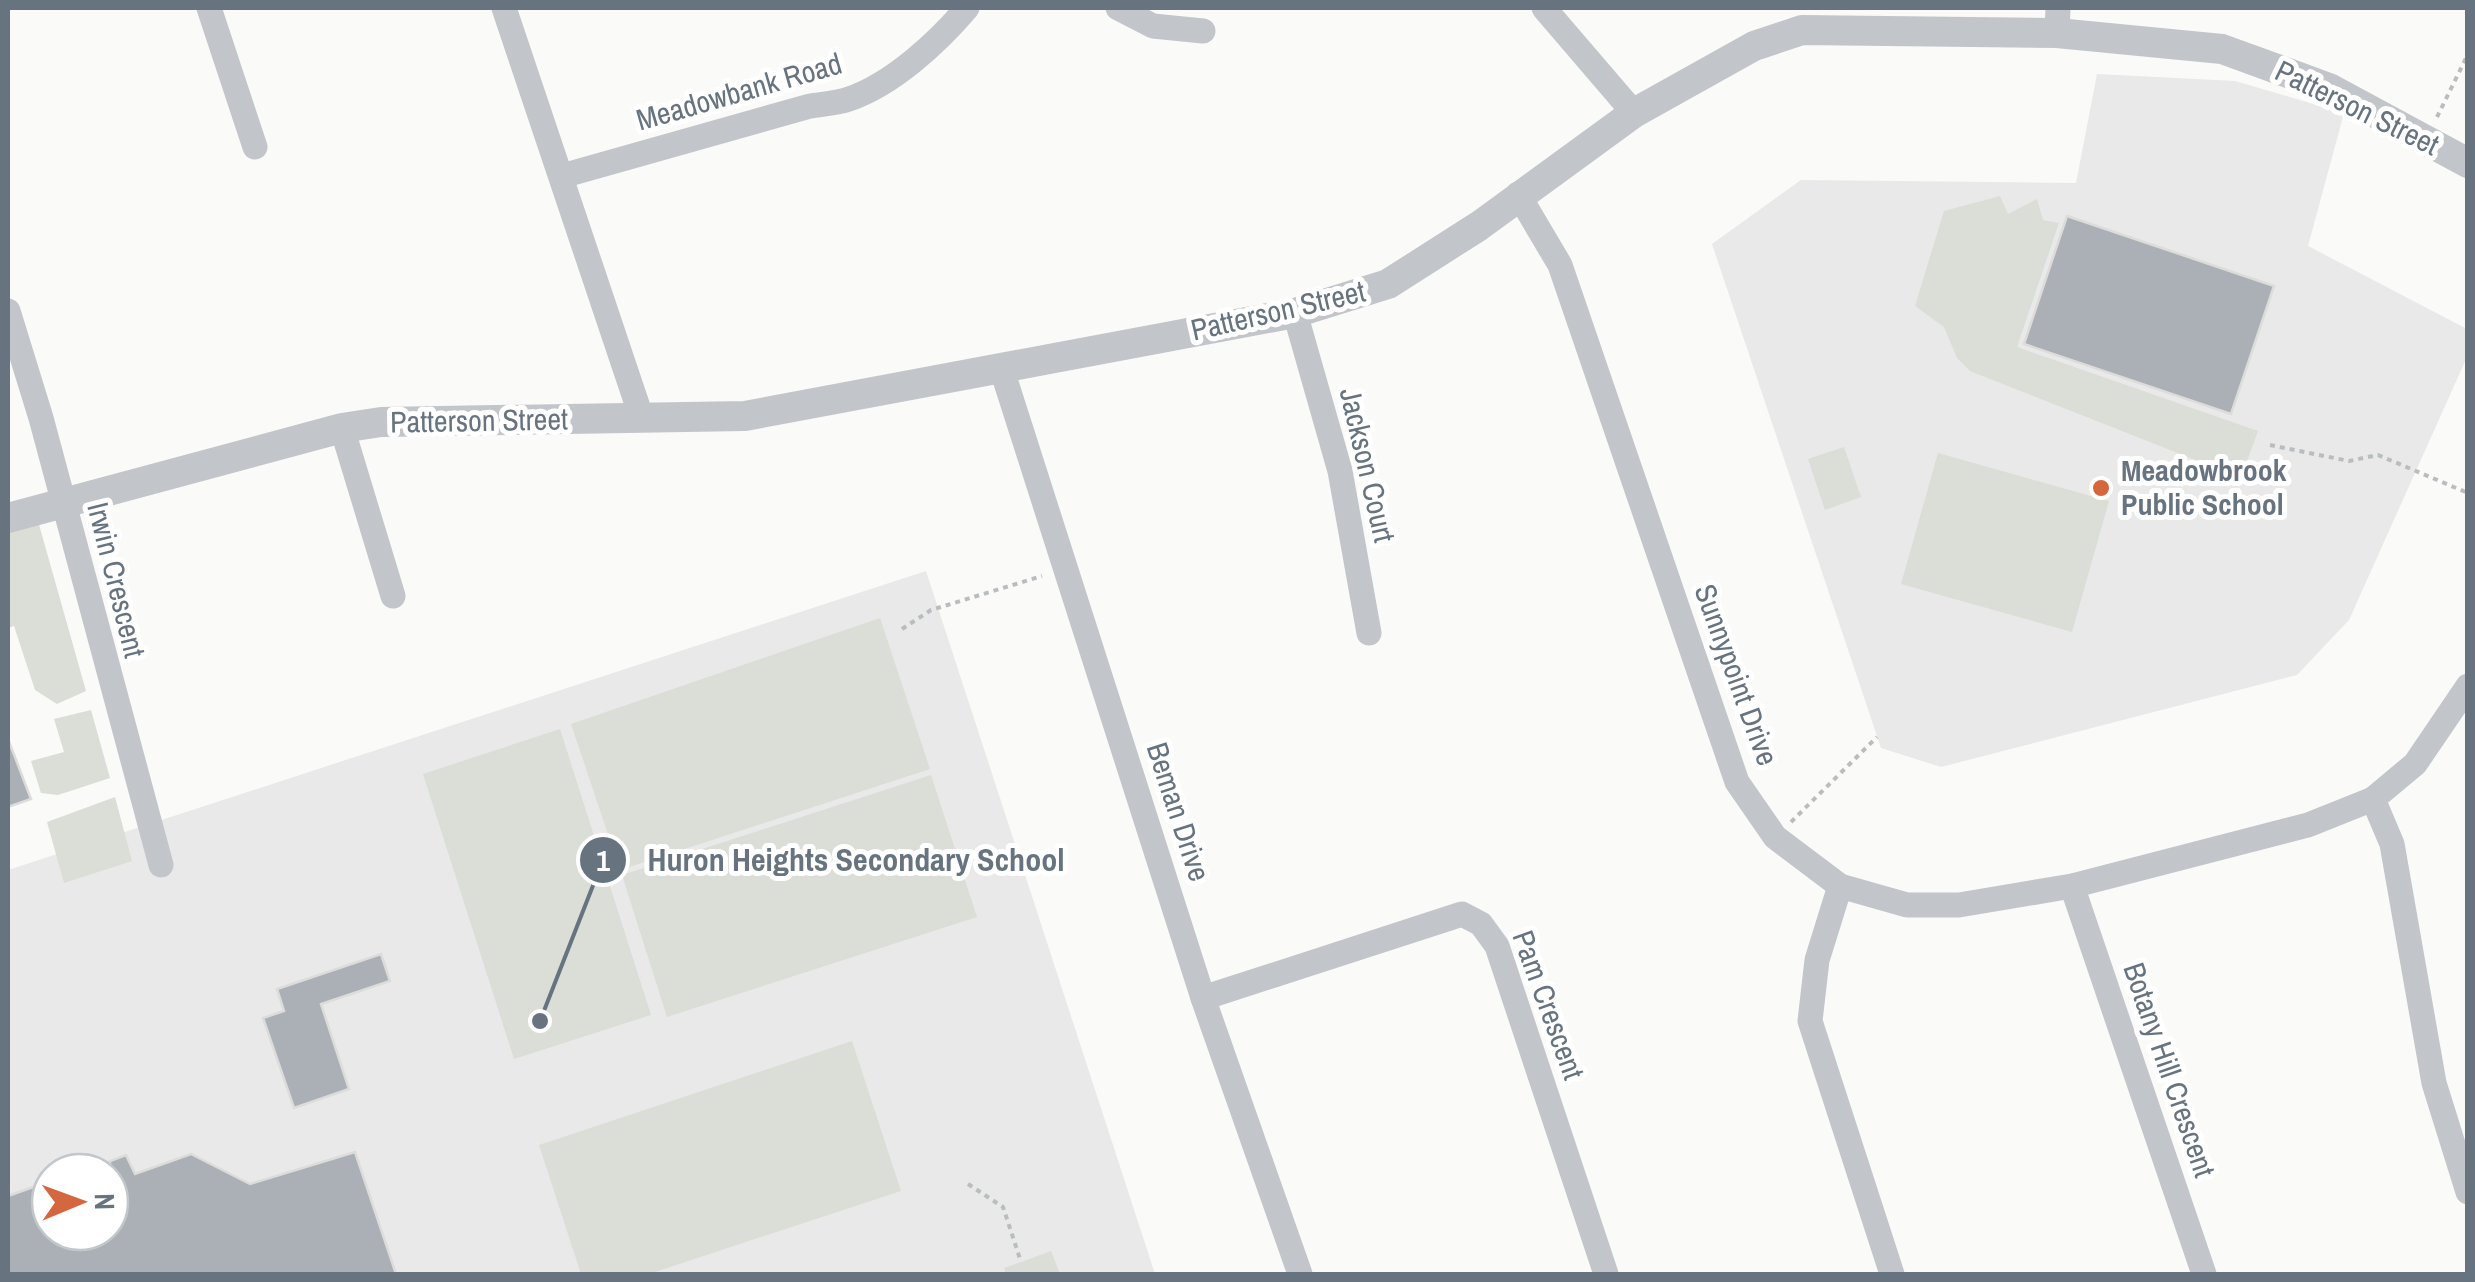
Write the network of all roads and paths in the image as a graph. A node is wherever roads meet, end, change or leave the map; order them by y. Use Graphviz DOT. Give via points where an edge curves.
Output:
graph roads {
  1 [pos="209,8"];
  2 [pos="504,8"];
  3 [pos="967,8"];
  4 [pos="1118,8"];
  5 [pos="1544,8"];
  6 [pos="1800,18"];
  7 [pos="2058,20"];
  8 [pos="1203,31"];
  9 [pos="2468,54"];
  10 [pos="1634,113"];
  11 [pos="2426,141"];
  12 [pos="255,147"];
  13 [pos="2468,163"];
  14 [pos="562,176"];
  15 [pos="1518,194"];
  16 [pos="8,311"];
  17 [pos="1295,313"];
  18 [pos="1001,368"];
  19 [pos="642,419"];
  20 [pos="342,428"];
  21 [pos="2270,446"];
  22 [pos="2468,493"];
  23 [pos="64,505"];
  24 [pos="8,518"];
  25 [pos="1065,569"];
  26 [pos="393,596"];
  27 [pos="902,629"];
  28 [pos="1369,633"];
  29 [pos="2468,686"];
  30 [pos="1876,738"];
  31 [pos="2373,799"];
  32 [pos="1775,837"];
  33 [pos="161,865"];
  34 [pos="1840,886"];
  35 [pos="2072,886"];
  36 [pos="1204,998"];
  37 [pos="968,1184"];
  38 [pos="2468,1192"];
  39 [pos="1021,1262"];
  40 [pos="1300,1274"];
  41 [pos="1606,1274"];
  42 [pos="1892,1274"];
  43 [pos="2204,1274"];
  1 -- 12 [label="street"];
  2 -- 14 [label="street"];
  3 -- 14 [label="street, Meadowbank Road" via="894,74 849,99"];
  4 -- 8 [label="street" via="1154,26"];
  5 -- 10 [label="street"];
  6 -- 7 [label="street, Patterson Street"];
  6 -- 10 [label="street, Patterson Street"];
  7 -- 11 [label="street, Patterson Street" via="2222,49 2328,88"];
  9 -- 11 [label="path"];
  10 -- 15 [label="street, Patterson Street"];
  11 -- 13 [label="street, Patterson Street"];
  14 -- 19 [label="street"];
  15 -- 17 [label="street, Patterson Street" via="1388,284"];
  15 -- 32 [label="street, Sunnypoint Drive" via="1560,265 1736,782"];
  16 -- 23 [label="street, Irwin Crescent"];
  17 -- 18 [label="street, Patterson Street"];
  17 -- 28 [label="street, Jackson Court" via="1340,471"];
  18 -- 19 [label="street, Patterson Street" via="797,409"];
  18 -- 25 [label="street, Beman Drive"];
  19 -- 20 [label="street, Patterson Street"];
  20 -- 23 [label="street, Patterson Street"];
  20 -- 26 [label="street"];
  21 -- 22 [label="path" via="2349,461 2378,456"];
  23 -- 24 [label="street, Patterson Street"];
  23 -- 33 [label="street, Irwin Crescent"];
  25 -- 27 [label="path" via="931,610"];
  25 -- 36 [label="street, Beman Drive"];
  29 -- 31 [label="street, Sunnypoint Drive" via="2415,764"];
  30 -- 32 [label="path"];
  31 -- 35 [label="street, Sunnypoint Drive" via="2308,825"];
  31 -- 38 [label="street" via="2392,844 2434,1083"];
  32 -- 34 [label="street, Sunnypoint Drive"];
  34 -- 35 [label="street, Sunnypoint Drive" via="1908,905 1959,905"];
  34 -- 42 [label="street" via="1817,960 1810,1021"];
  35 -- 43 [label="street, Botany Hill Crescent"];
  36 -- 40 [label="street, Beman Drive"];
  36 -- 41 [label="street, Pam Crescent" via="1462,914 1482,924 1497,946"];
  37 -- 39 [label="path" via="1002,1207"];
}
